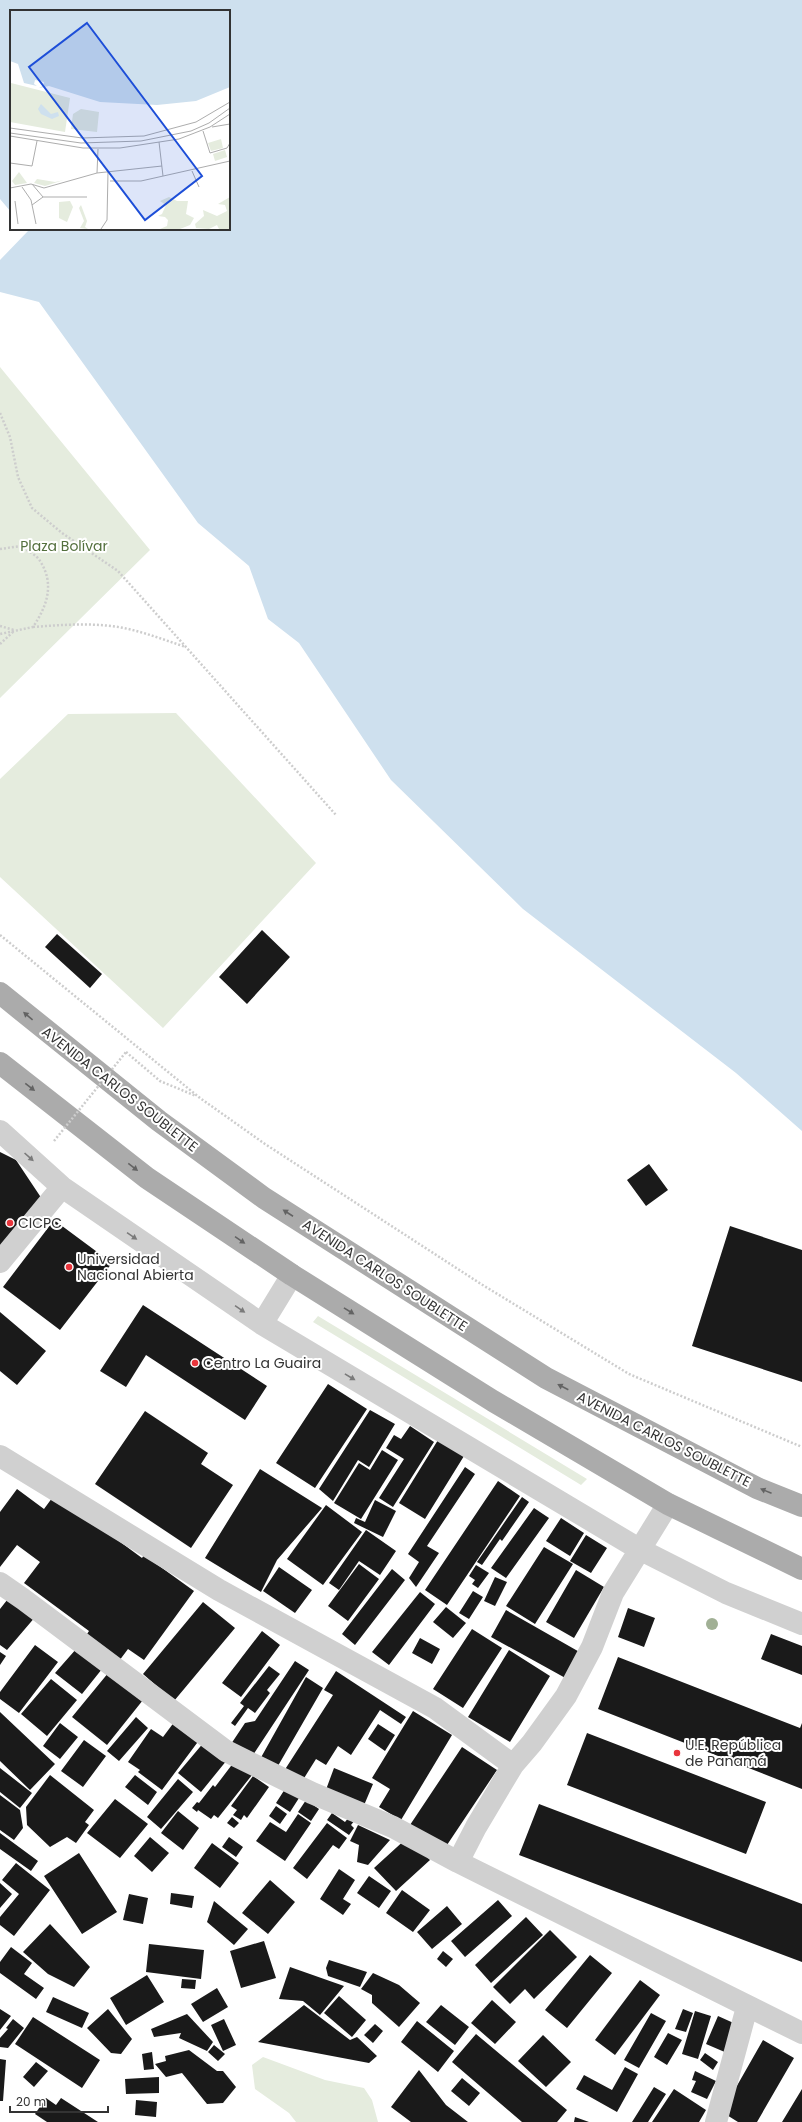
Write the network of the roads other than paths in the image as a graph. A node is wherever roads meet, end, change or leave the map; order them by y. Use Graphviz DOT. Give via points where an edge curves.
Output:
graph roads {
  1 [pos="0,993"];
  2 [pos="0,1063"];
  3 [pos="0,1131"];
  4 [pos="62,1187"];
  5 [pos="0,1262"];
  6 [pos="292,1275"];
  7 [pos="262,1324"];
  8 [pos="0,1456"];
  9 [pos="668,1504"];
  10 [pos="802,1506"];
  11 [pos="639,1549"];
  12 [pos="802,1569"];
  13 [pos="0,1583"];
  14 [pos="802,1624"];
  15 [pos="513,1765"];
  16 [pos="458,1862"];
  17 [pos="747,2007"];
  18 [pos="802,2033"];
  19 [pos="716,2122"];
  10 -- 1 [label="main road, AVENIDA CARLOS SOUBLETTE, one-way" via="757,1488 546,1378 264,1198 160,1121"];
  2 -- 6 [label="main road, one-way" via="147,1178"];
  3 -- 4 [label="street, one-way"];
  4 -- 5 [label="street"];
  4 -- 7 [label="street, one-way"];
  6 -- 7 [label="street"];
  6 -- 9 [label="main road, one-way" via="493,1401"];
  7 -- 11 [label="street, one-way"];
  8 -- 15 [label="street" via="219,1590 435,1708"];
  9 -- 11 [label="street"];
  9 -- 12 [label="main road"];
  11 -- 14 [label="street" via="726,1593"];
  11 -- 15 [label="street" via="613,1593 592,1647 566,1696"];
  13 -- 16 [label="street" via="226,1751 312,1793 393,1827"];
  15 -- 16 [label="street"];
  16 -- 17 [label="street"];
  17 -- 18 [label="street"];
  17 -- 19 [label="street"];
}
